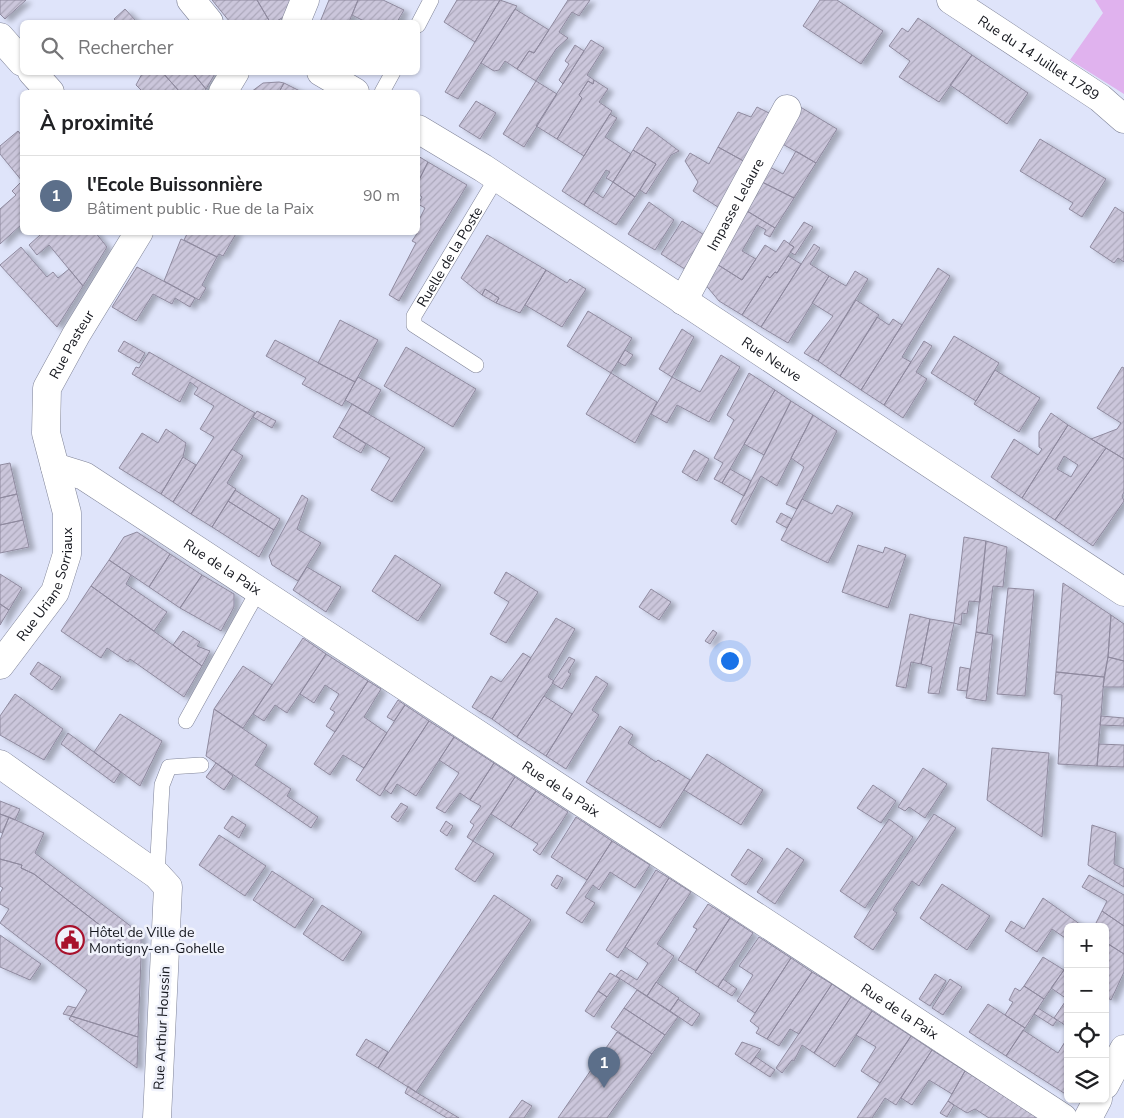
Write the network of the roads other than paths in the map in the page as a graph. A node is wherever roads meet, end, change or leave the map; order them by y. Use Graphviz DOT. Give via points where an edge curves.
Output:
graph roads {
  1 [pos="191,0"];
  2 [pos="305,0"];
  3 [pos="431,0"];
  4 [pos="951,0"];
  5 [pos="207,20"];
  6 [pos="297,20"];
  7 [pos="420,22"];
  8 [pos="0,37"];
  9 [pos="20,60"];
  10 [pos="35,75"];
  11 [pos="233,75"];
  12 [pos="326,75"];
  13 [pos="391,75"];
  14 [pos="48,90"];
  15 [pos="224,90"];
  16 [pos="352,90"];
  17 [pos="383,90"];
  18 [pos="787,109"];
  19 [pos="1124,119"];
  20 [pos="420,130"];
  21 [pos="496,177"];
  22 [pos="137,235"];
  23 [pos="683,300"];
  24 [pos="476,365"];
  25 [pos="56,467"];
  26 [pos="258,591"];
  27 [pos="1124,592"];
  28 [pos="0,665"];
  29 [pos="186,721"];
  30 [pos="0,764"];
  31 [pos="201,765"];
  32 [pos="157,875"];
  33 [pos="1124,1049"];
  34 [pos="1109,1078"];
  35 [pos="1096,1103"];
  36 [pos="157,1118"];
  37 [pos="1063,1118"];
  38 [pos="1088,1118"];
  1 -- 5 [label="street"];
  2 -- 6 [label="street"];
  3 -- 7 [label="lane"];
  4 -- 19 [label="street, Rue du 14 Juillet 1789" via="1100,98"];
  8 -- 9 [label="street"];
  10 -- 14 [label="street"];
  11 -- 15 [label="street"];
  12 -- 16 [label="street"];
  13 -- 17 [label="lane"];
  18 -- 23 [label="street, Impasse Lelaure"];
  20 -- 21 [label="street, Rue Neuve"];
  21 -- 23 [label="street, Rue Neuve"];
  21 -- 24 [label="lane, Ruelle de la Poste" via="414,316 414,325"];
  22 -- 25 [label="street, Rue Pasteur" via="48,388 46,433"];
  23 -- 27 [label="street, Rue Neuve"];
  25 -- 26 [label="street, Rue de la Paix" via="84,476"];
  25 -- 28 [label="street, Rue Uriane Sorriaux" via="67,513 67,554 54,592"];
  26 -- 29 [label="lane"];
  26 -- 37 [label="street, Rue de la Paix"];
  30 -- 32 [label="street"];
  31 -- 32 [label="lane" via="169,767 162,785"];
  32 -- 36 [label="street, Rue Arthur Houssin" via="168,887"];
  33 -- 34 [label="street"];
  35 -- 38 [label="street"];
}
